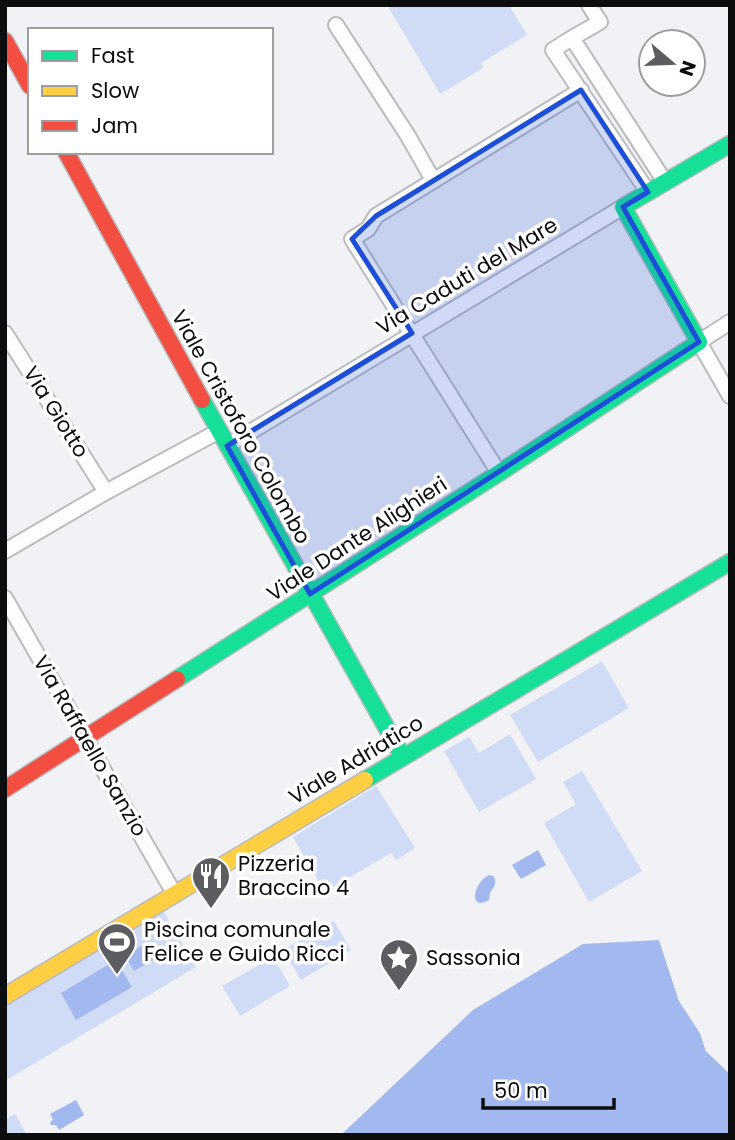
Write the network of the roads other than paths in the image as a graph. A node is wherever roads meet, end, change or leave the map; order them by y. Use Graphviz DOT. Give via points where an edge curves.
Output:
graph roads {
  1 [pos="590,5"];
  2 [pos="336,25"];
  3 [pos="572,38"];
  4 [pos="5,41"];
  5 [pos="28,82"];
  6 [pos="581,90"];
  7 [pos="730,144"];
  8 [pos="67,154"];
  9 [pos="433,180"];
  10 [pos="665,182"];
  11 [pos="648,192"];
  12 [pos="623,207"];
  13 [pos="730,322"];
  14 [pos="5,332"];
  15 [pos="412,333"];
  16 [pos="699,342"];
  17 [pos="730,396"];
  18 [pos="223,439"];
  19 [pos="499,472"];
  20 [pos="106,492"];
  21 [pos="5,551"];
  22 [pos="730,562"];
  23 [pos="310,594"];
  24 [pos="5,598"];
  25 [pos="86,737"];
  26 [pos="403,757"];
  27 [pos="5,789"];
  28 [pos="175,895"];
  29 [pos="5,996"];
  1 -- 3 [label="street" via="600,22"];
  2 -- 9 [label="street"];
  3 -- 6 [label="street" via="553,50"];
  3 -- 10 [label="street"];
  4 -- 5 [label="street"];
  6 -- 9 [label="street"];
  6 -- 11 [label="street"];
  7 -- 10 [label="street, Via Caduti del Mare"];
  8 -- 18 [label="street, Viale Cristoforo Colombo"];
  9 -- 15 [label="street" via="376,216 368,229 352,239"];
  10 -- 11 [label="street, Via Caduti del Mare"];
  11 -- 12 [label="street, Via Caduti del Mare"];
  12 -- 15 [label="street, Via Caduti del Mare"];
  12 -- 16 [label="street"];
  13 -- 16 [label="street, Viale Dante Alighieri"];
  14 -- 20 [label="street, Via Giotto"];
  15 -- 18 [label="street, Via Caduti del Mare"];
  15 -- 19 [label="street"];
  16 -- 17 [label="street"];
  16 -- 19 [label="street, Viale Dante Alighieri"];
  18 -- 20 [label="street, Via Caduti del Mare"];
  18 -- 23 [label="street, Viale Cristoforo Colombo"];
  19 -- 23 [label="street, Viale Dante Alighieri"];
  20 -- 21 [label="street, Via Caduti del Mare"];
  22 -- 26 [label="street, Viale Adriatico"];
  23 -- 25 [label="street, Viale Dante Alighieri"];
  23 -- 26 [label="street, Viale Cristoforo Colombo"];
  24 -- 25 [label="street, Via Raffaello Sanzio"];
  25 -- 27 [label="street, Viale Dante Alighieri"];
  25 -- 28 [label="street, Via Raffaello Sanzio"];
  26 -- 28 [label="street, Viale Adriatico"];
  28 -- 29 [label="street, Viale Adriatico"];
}
